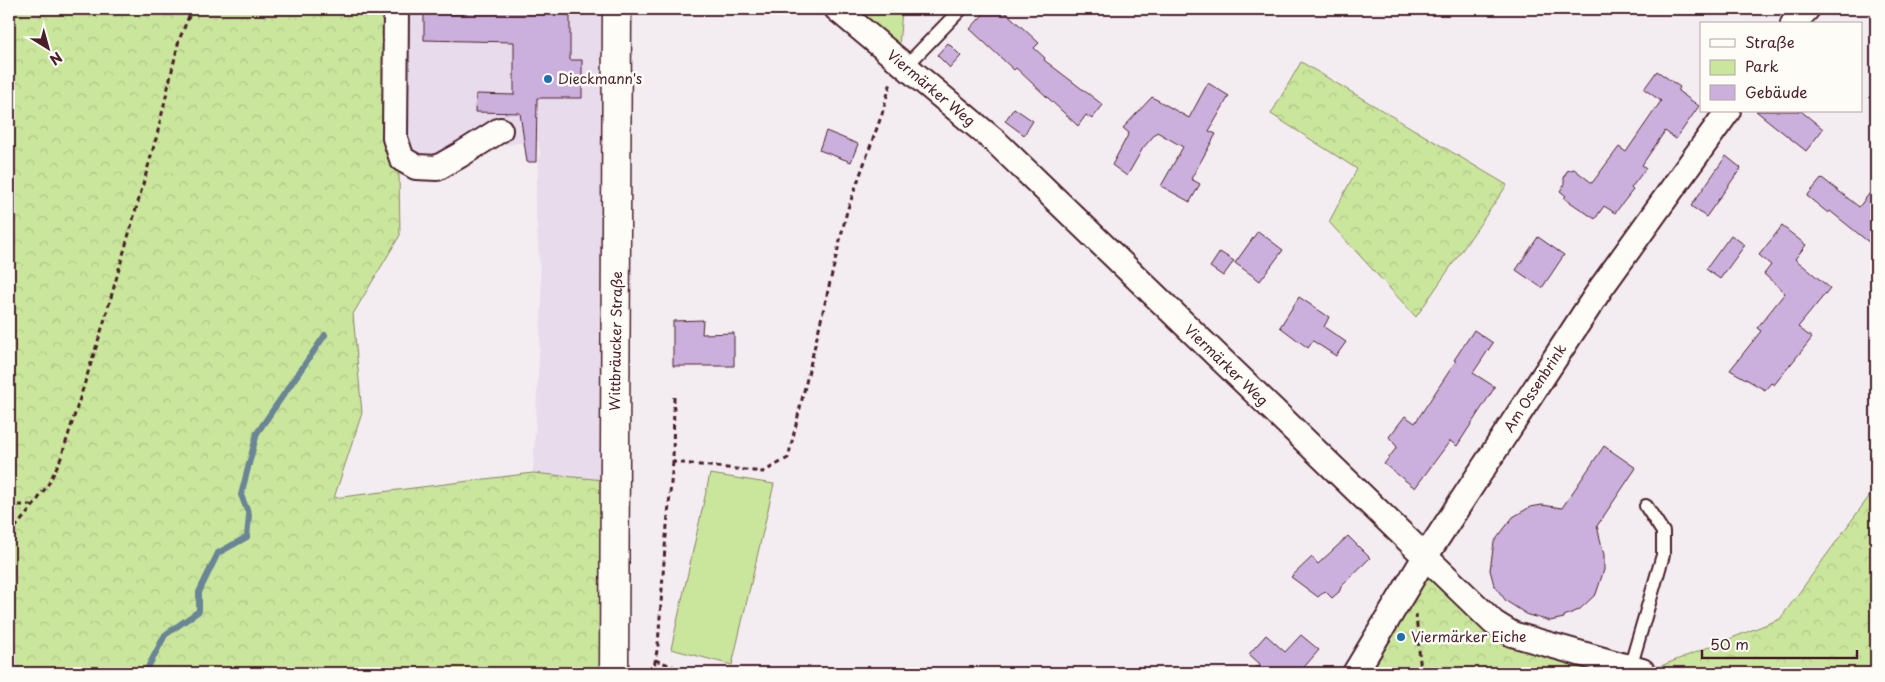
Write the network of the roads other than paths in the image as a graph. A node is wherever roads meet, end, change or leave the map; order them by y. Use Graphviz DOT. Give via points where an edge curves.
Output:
graph roads {
  1 [pos="396,9"];
  2 [pos="617,9"];
  3 [pos="837,9"];
  4 [pos="961,9"];
  5 [pos="1807,9"];
  6 [pos="1794,22"];
  7 [pos="902,63"];
  8 [pos="1727,112"];
  9 [pos="500,130"];
  10 [pos="1646,506"];
  11 [pos="1425,557"];
  12 [pos="1636,670"];
  13 [pos="614,673"];
  14 [pos="1355,673"];
  1 -- 9 [label="street" via="395,138 402,159 416,167 437,168"];
  2 -- 13 [label="main road, Wittbräucker Straße"];
  3 -- 7 [label="street, Viermärker Weg"];
  4 -- 7 [label="lane"];
  5 -- 6 [label="street"];
  7 -- 11 [label="street, Viermärker Weg" via="996,142"];
  8 -- 11 [label="street, Am Ossenbrink" via="1601,288"];
  10 -- 12 [label="lane" via="1663,532 1663,555"];
  11 -- 12 [label="street, Viermärker Weg" via="1503,630"];
  11 -- 14 [label="street, Am Ossenbrink"];
}
